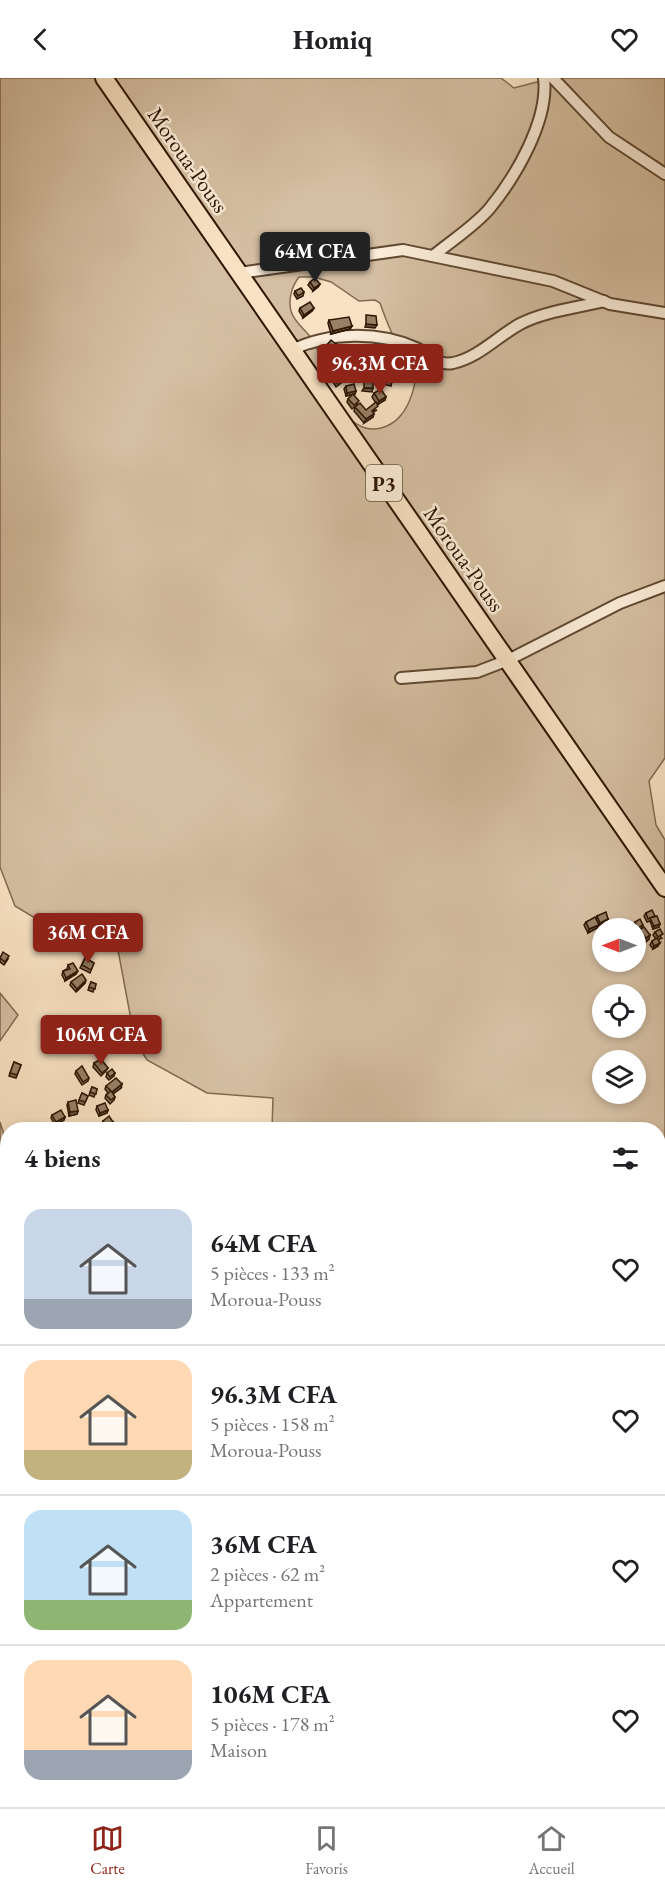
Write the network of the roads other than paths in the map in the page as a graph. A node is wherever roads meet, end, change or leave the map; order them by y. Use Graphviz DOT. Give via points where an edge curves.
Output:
graph roads {
  1 [pos="104,78"];
  2 [pos="544,78"];
  3 [pos="553,78"];
  4 [pos="665,174"];
  5 [pos="433,256"];
  6 [pos="239,273"];
  7 [pos="604,301"];
  8 [pos="665,313"];
  9 [pos="292,350"];
  10 [pos="665,586"];
  11 [pos="507,660"];
  12 [pos="401,678"];
  13 [pos="665,888"];
  1 -- 6 [label="main road, Moroua-Pouss / P3"];
  2 -- 5 [label="street" via="544,107 514,175 489,210"];
  3 -- 4 [label="street" via="609,137"];
  5 -- 6 [label="street" via="403,250"];
  5 -- 7 [label="street" via="553,281"];
  6 -- 9 [label="main road, Moroua-Pouss / P3"];
  7 -- 8 [label="street"];
  7 -- 9 [label="street" via="521,324 452,363 432,360 419,349 392,340 364,336 320,339"];
  9 -- 11 [label="main road, Moroua-Pouss / P3"];
  10 -- 11 [label="street" via="620,603"];
  11 -- 12 [label="street" via="477,672"];
  11 -- 13 [label="main road, Moroua-Pouss / P3"];
}
